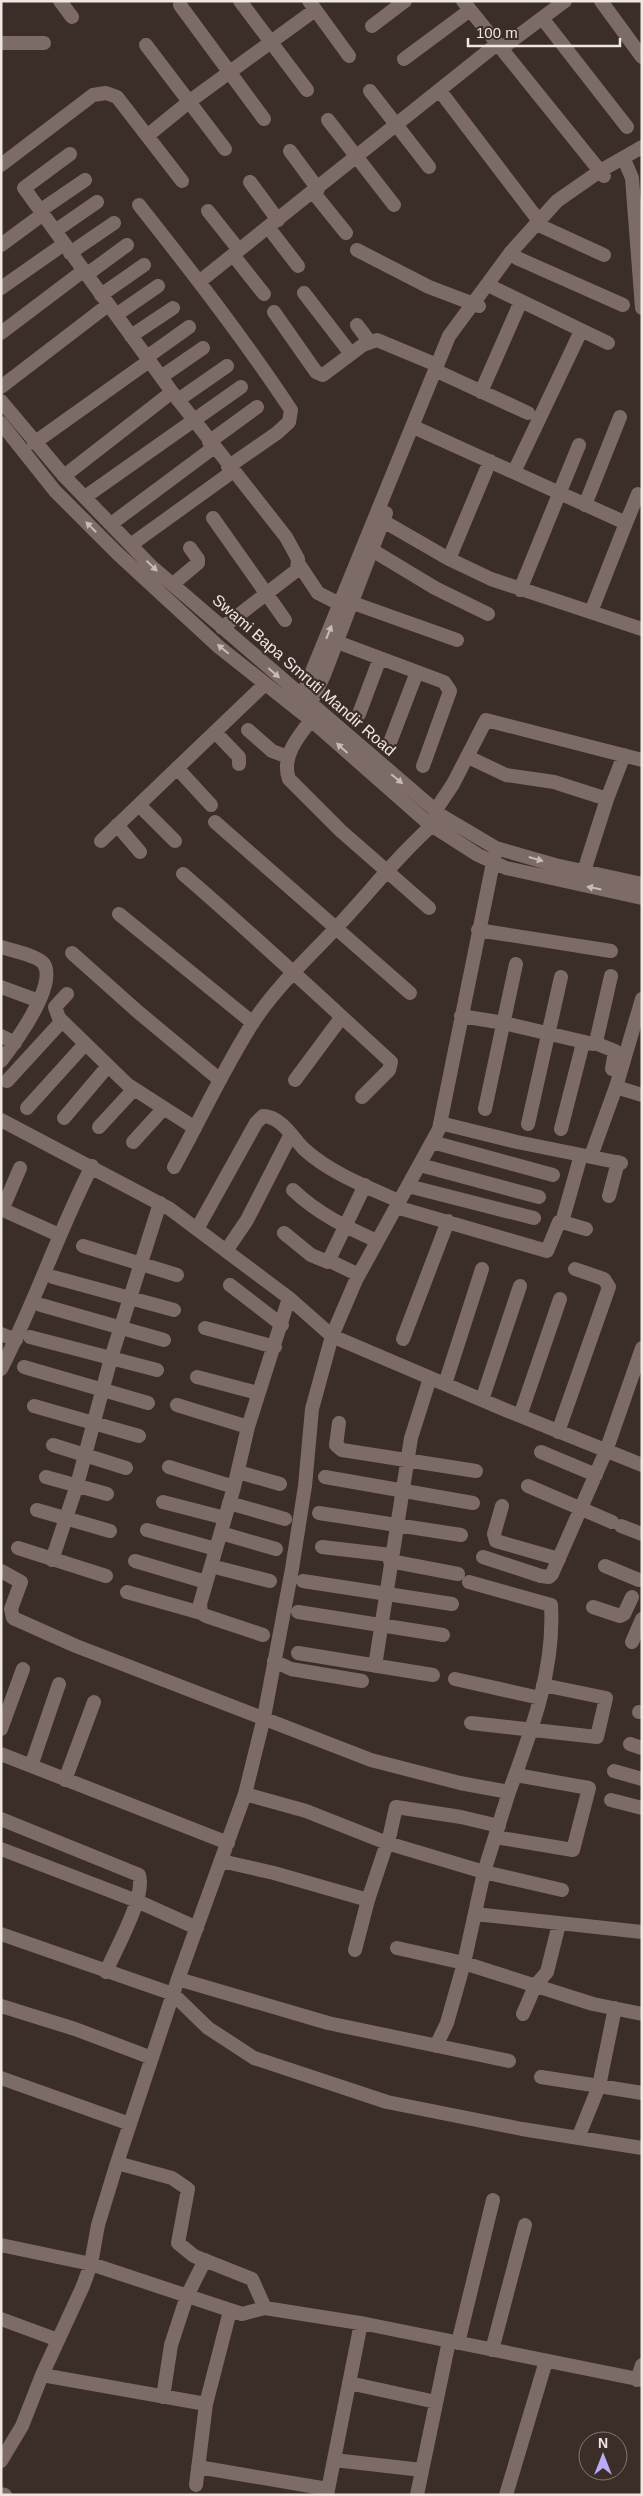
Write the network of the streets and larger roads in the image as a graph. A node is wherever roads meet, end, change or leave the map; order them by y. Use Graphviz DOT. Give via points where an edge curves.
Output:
graph roads {
  1 [pos="60,1"];
  2 [pos="240,1"];
  3 [pos="405,1"];
  4 [pos="565,1"];
  5 [pos="601,1"];
  6 [pos="180,5"];
  7 [pos="312,6"];
  8 [pos="467,6"];
  9 [pos="545,11"];
  10 [pos="72,17"];
  11 [pos="372,26"];
  12 [pos="1,43"];
  13 [pos="44,43"];
  14 [pos="271,43"];
  15 [pos="146,45"];
  16 [pos="500,46"];
  17 [pos="350,56"];
  18 [pos="642,57"];
  19 [pos="404,59"];
  20 [pos="232,72"];
  21 [pos="307,90"];
  22 [pos="440,90"];
  23 [pos="370,91"];
  24 [pos="190,101"];
  25 [pos="264,119"];
  26 [pos="328,120"];
  27 [pos="397,126"];
  28 [pos="627,127"];
  29 [pos="147,136"];
  30 [pos="642,147"];
  31 [pos="225,149"];
  32 [pos="290,151"];
  33 [pos="70,154"];
  34 [pos="642,154"];
  35 [pos="358,157"];
  36 [pos="626,164"];
  37 [pos="1,165"];
  38 [pos="429,167"];
  39 [pos="602,174"];
  40 [pos="85,180"];
  41 [pos="182,181"];
  42 [pos="250,182"];
  43 [pos="316,191"];
  44 [pos="97,202"];
  45 [pos="139,205"];
  46 [pos="394,205"];
  47 [pos="42,212"];
  48 [pos="208,212"];
  49 [pos="114,223"];
  50 [pos="273,224"];
  51 [pos="541,224"];
  52 [pos="55,231"];
  53 [pos="346,233"];
  54 [pos="127,245"];
  55 [pos="1,246"];
  56 [pos="67,248"];
  57 [pos="357,250"];
  58 [pos="236,253"];
  59 [pos="604,255"];
  60 [pos="517,258"];
  61 [pos="144,265"];
  62 [pos="298,266"];
  63 [pos="84,273"];
  64 [pos="199,282"];
  65 [pos="158,286"];
  66 [pos="1,288"];
  67 [pos="494,288"];
  68 [pos="264,294"];
  69 [pos="304,294"];
  70 [pos="521,301"];
  71 [pos="108,305"];
  72 [pos="623,305"];
  73 [pos="476,306"];
  74 [pos="173,308"];
  75 [pos="642,308"];
  76 [pos="274,312"];
  77 [pos="357,325"];
  78 [pos="189,327"];
  79 [pos="580,331"];
  80 [pos="1,332"];
  81 [pos="131,336"];
  82 [pos="369,341"];
  83 [pos="608,344"];
  84 [pos="204,348"];
  85 [pos="351,354"];
  86 [pos="148,359"];
  87 [pos="227,366"];
  88 [pos="439,369"];
  89 [pos="161,377"];
  90 [pos="241,386"];
  91 [pos="1,387"];
  92 [pos="481,392"];
  93 [pos="175,396"];
  94 [pos="1,401"];
  95 [pos="257,407"];
  96 [pos="528,413"];
  97 [pos="620,417"];
  98 [pos="194,420"];
  99 [pos="1,423"];
  100 [pos="418,429"];
  101 [pos="34,443"];
  102 [pos="211,445"];
  103 [pos="579,445"];
  104 [pos="490,462"];
  105 [pos="230,469"];
  106 [pos="514,472"];
  107 [pos="64,476"];
  108 [pos="559,493"];
  109 [pos="638,494"];
  110 [pos="85,497"];
  111 [pos="585,504"];
  112 [pos="213,518"];
  113 [pos="383,521"];
  114 [pos="626,523"];
  115 [pos="111,524"];
  116 [pos="132,544"];
  117 [pos="190,548"];
  118 [pos="372,550"];
  119 [pos="449,559"];
  120 [pos="298,563"];
  121 [pos="173,584"];
  122 [pos="520,590"];
  123 [pos="268,594"];
  124 [pos="347,604"];
  125 [pos="591,612"];
  126 [pos="488,614"];
  127 [pos="285,620"];
  128 [pos="222,628"];
  129 [pos="642,629"];
  130 [pos="457,640"];
  131 [pos="337,642"];
  132 [pos="380,658"];
  133 [pos="417,672"];
  134 [pos="265,684"];
  135 [pos="307,710"];
  136 [pos="359,714"];
  137 [pos="248,730"];
  138 [pos="215,732"];
  139 [pos="389,746"];
  140 [pos="624,755"];
  141 [pos="288,757"];
  142 [pos="468,757"];
  143 [pos="642,760"];
  144 [pos="239,764"];
  145 [pos="423,766"];
  146 [pos="177,768"];
  147 [pos="607,799"];
  148 [pos="139,805"];
  149 [pos="211,805"];
  150 [pos="436,818"];
  151 [pos="215,822"];
  152 [pos="117,826"];
  153 [pos="101,841"];
  154 [pos="176,841"];
  155 [pos="140,852"];
  156 [pos="495,855"];
  157 [pos="584,871"];
  158 [pos="386,872"];
  159 [pos="182,874"];
  160 [pos="642,884"];
  161 [pos="642,898"];
  162 [pos="429,908"];
  163 [pos="119,914"];
  164 [pos="337,927"];
  165 [pos="478,930"];
  166 [pos="1,947"];
  167 [pos="610,951"];
  168 [pos="72,953"];
  169 [pos="516,964"];
  170 [pos="294,970"];
  171 [pos="612,976"];
  172 [pos="562,977"];
  173 [pos="1,987"];
  174 [pos="410,993"];
  175 [pos="67,994"];
  176 [pos="642,999"];
  177 [pos="39,1001"];
  178 [pos="461,1016"];
  179 [pos="341,1018"];
  180 [pos="62,1021"];
  181 [pos="253,1023"];
  182 [pos="504,1023"];
  183 [pos="550,1035"];
  184 [pos="1,1036"];
  185 [pos="15,1043"];
  186 [pos="589,1043"];
  187 [pos="85,1044"];
  188 [pos="1,1061"];
  189 [pos="108,1066"];
  190 [pos="220,1080"];
  191 [pos="295,1080"];
  192 [pos="7,1081"];
  193 [pos="616,1088"];
  194 [pos="134,1089"];
  195 [pos="642,1095"];
  196 [pos="362,1097"];
  197 [pos="27,1108"];
  198 [pos="164,1108"];
  199 [pos="484,1109"];
  200 [pos="600,1111"];
  201 [pos="64,1118"];
  202 [pos="1,1120"];
  203 [pos="440,1123"];
  204 [pos="528,1124"];
  205 [pos="100,1127"];
  206 [pos="195,1128"];
  207 [pos="560,1129"];
  208 [pos="291,1134"];
  209 [pos="133,1142"];
  210 [pos="432,1142"];
  211 [pos="586,1155"];
  212 [pos="420,1165"];
  213 [pos="92,1166"];
  214 [pos="174,1167"];
  215 [pos="20,1168"];
  216 [pos="553,1176"];
  217 [pos="365,1185"];
  218 [pos="408,1186"];
  219 [pos="293,1190"];
  220 [pos="608,1196"];
  221 [pos="539,1197"];
  222 [pos="160,1203"];
  223 [pos="398,1204"];
  224 [pos="2,1210"];
  225 [pos="534,1218"];
  226 [pos="448,1221"];
  227 [pos="562,1222"];
  228 [pos="346,1227"];
  229 [pos="197,1229"];
  230 [pos="586,1229"];
  231 [pos="284,1233"];
  232 [pos="60,1235"];
  233 [pos="378,1241"];
  234 [pos="83,1246"];
  235 [pos="226,1251"];
  236 [pos="330,1261"];
  237 [pos="141,1262"];
  238 [pos="482,1270"];
  239 [pos="575,1270"];
  240 [pos="177,1274"];
  241 [pos="359,1275"];
  242 [pos="53,1277"];
  243 [pos="230,1285"];
  244 [pos="520,1286"];
  245 [pos="130,1298"];
  246 [pos="289,1298"];
  247 [pos="560,1299"];
  248 [pos="41,1305"];
  249 [pos="174,1310"];
  250 [pos="282,1325"];
  251 [pos="121,1327"];
  252 [pos="205,1328"];
  253 [pos="1,1334"];
  254 [pos="332,1336"];
  255 [pos="23,1339"];
  256 [pos="403,1339"];
  257 [pos="164,1340"];
  258 [pos="275,1347"];
  259 [pos="642,1348"];
  260 [pos="111,1358"];
  261 [pos="24,1367"];
  262 [pos="1,1369"];
  263 [pos="158,1370"];
  264 [pos="197,1377"];
  265 [pos="430,1378"];
  266 [pos="446,1384"];
  267 [pos="102,1391"];
  268 [pos="258,1393"];
  269 [pos="482,1400"];
  270 [pos="148,1403"];
  271 [pos="177,1405"];
  272 [pos="34,1406"];
  273 [pos="520,1416"];
  274 [pos="94,1422"];
  275 [pos="338,1423"];
  276 [pos="248,1427"];
  277 [pos="558,1432"];
  278 [pos="139,1436"];
  279 [pos="53,1445"];
  280 [pos="606,1451"];
  281 [pos="541,1452"];
  282 [pos="85,1455"];
  283 [pos="408,1462"];
  284 [pos="642,1465"];
  285 [pos="169,1467"];
  286 [pos="126,1468"];
  287 [pos="476,1471"];
  288 [pos="238,1472"];
  289 [pos="596,1475"];
  290 [pos="46,1477"];
  291 [pos="325,1478"];
  292 [pos="280,1484"];
  293 [pos="77,1485"];
  294 [pos="528,1486"];
  295 [pos="234,1488"];
  296 [pos="404,1492"];
  297 [pos="107,1494"];
  298 [pos="163,1502"];
  299 [pos="229,1503"];
  300 [pos="474,1503"];
  301 [pos="502,1506"];
  302 [pos="582,1509"];
  303 [pos="37,1510"];
  304 [pos="319,1514"];
  305 [pos="225,1518"];
  306 [pos="66,1519"];
  307 [pos="285,1519"];
  308 [pos="398,1525"];
  309 [pos="110,1530"];
  310 [pos="146,1530"];
  311 [pos="221,1533"];
  312 [pos="642,1534"];
  313 [pos="461,1535"];
  314 [pos="322,1547"];
  315 [pos="18,1548"];
  316 [pos="216,1549"];
  317 [pos="276,1549"];
  318 [pos="484,1557"];
  319 [pos="391,1558"];
  320 [pos="559,1559"];
  321 [pos="52,1560"];
  322 [pos="136,1561"];
  323 [pos="211,1566"];
  324 [pos="605,1566"];
  325 [pos="1,1571"];
  326 [pos="106,1576"];
  327 [pos="640,1577"];
  328 [pos="270,1581"];
  329 [pos="303,1581"];
  330 [pos="206,1582"];
  331 [pos="126,1592"];
  332 [pos="385,1594"];
  333 [pos="637,1599"];
  334 [pos="452,1604"];
  335 [pos="593,1607"];
  336 [pos="201,1612"];
  337 [pos="298,1612"];
  338 [pos="642,1619"];
  339 [pos="381,1625"];
  340 [pos="262,1635"];
  341 [pos="443,1635"];
  342 [pos="632,1642"];
  343 [pos="298,1653"];
  344 [pos="274,1661"];
  345 [pos="375,1666"];
  346 [pos="23,1669"];
  347 [pos="433,1675"];
  348 [pos="455,1679"];
  349 [pos="362,1681"];
  350 [pos="59,1684"];
  351 [pos="542,1692"];
  352 [pos="94,1702"];
  353 [pos="264,1717"];
  354 [pos="471,1723"];
  355 [pos="532,1729"];
  356 [pos="1,1730"];
  357 [pos="1,1754"];
  358 [pos="31,1766"];
  359 [pos="614,1771"];
  360 [pos="516,1775"];
  361 [pos="642,1779"];
  362 [pos="65,1780"];
  363 [pos="509,1792"];
  364 [pos="245,1794"];
  365 [pos="612,1800"];
  366 [pos="642,1808"];
  367 [pos="1,1819"];
  368 [pos="497,1831"];
  369 [pos="228,1843"];
  370 [pos="387,1843"];
  371 [pos="1,1849"];
  372 [pos="221,1861"];
  373 [pos="484,1872"];
  374 [pos="562,1890"];
  375 [pos="368,1900"];
  376 [pos="137,1901"];
  377 [pos="475,1914"];
  378 [pos="559,1924"];
  379 [pos="197,1928"];
  380 [pos="642,1932"];
  381 [pos="1,1934"];
  382 [pos="397,1948"];
  383 [pos="355,1950"];
  384 [pos="464,1963"];
  385 [pos="106,1972"];
  386 [pos="178,1979"];
  387 [pos="535,1986"];
  388 [pos="173,1994"];
  389 [pos="1,2006"];
  390 [pos="615,2008"];
  391 [pos="523,2014"];
  392 [pos="642,2014"];
  393 [pos="436,2046"];
  394 [pos="152,2058"];
  395 [pos="509,2061"];
  396 [pos="541,2077"];
  397 [pos="1,2078"];
  398 [pos="599,2086"];
  399 [pos="642,2093"];
  400 [pos="130,2124"];
  401 [pos="578,2138"];
  402 [pos="642,2148"];
  403 [pos="117,2163"];
  404 [pos="493,2200"];
  405 [pos="525,2224"];
  406 [pos="1,2245"];
  407 [pos="205,2260"];
  408 [pos="91,2264"];
  409 [pos="187,2296"];
  410 [pos="265,2308"];
  411 [pos="230,2311"];
  412 [pos="1,2319"];
  413 [pos="361,2323"];
  414 [pos="58,2340"];
  415 [pos="454,2342"];
  416 [pos="492,2350"];
  417 [pos="546,2361"];
  418 [pos="642,2366"];
  419 [pos="42,2375"];
  420 [pos="640,2380"];
  421 [pos="349,2383"];
  422 [pos="163,2397"];
  423 [pos="436,2402"];
  424 [pos="206,2404"];
  425 [pos="334,2460"];
  426 [pos="1,2461"];
  427 [pos="198,2467"];
  428 [pos="422,2470"];
  429 [pos="196,2485"];
  430 [pos="327,2492"];
  431 [pos="1,2494"];
  432 [pos="5,2495"];
  433 [pos="417,2495"];
  434 [pos="506,2495"];
  1 -- 10 [label="street"];
  2 -- 14 [label="street"];
  3 -- 11 [label="street"];
  4 -- 9 [label="street"];
  5 -- 18 [label="street"];
  6 -- 20 [label="street"];
  7 -- 14 [label="street"];
  7 -- 17 [label="street"];
  8 -- 16 [label="street"];
  8 -- 19 [label="street"];
  9 -- 16 [label="street"];
  9 -- 28 [label="street"];
  12 -- 13 [label="street"];
  14 -- 20 [label="street"];
  14 -- 21 [label="street"];
  15 -- 24 [label="street"];
  16 -- 22 [label="street"];
  16 -- 39 [label="street"];
  20 -- 24 [label="street"];
  20 -- 25 [label="street"];
  22 -- 27 [label="street"];
  22 -- 51 [label="street"];
  23 -- 27 [label="street"];
  24 -- 29 [label="street"];
  24 -- 31 [label="street"];
  26 -- 35 [label="street"];
  27 -- 35 [label="street"];
  27 -- 38 [label="street"];
  29 -- 37 [label="street" via="118,97 106,93 93,95"];
  29 -- 41 [label="street"];
  30 -- 39 [label="street"];
  32 -- 43 [label="street"];
  33 -- 47 [label="street" via="24,188"];
  34 -- 36 [label="street"];
  35 -- 43 [label="street"];
  35 -- 46 [label="street"];
  36 -- 39 [label="street"];
  36 -- 75 [label="street" via="632,178"];
  39 -- 51 [label="street"];
  40 -- 47 [label="street"];
  42 -- 50 [label="street"];
  43 -- 50 [label="street"];
  43 -- 53 [label="street"];
  44 -- 52 [label="street"];
  45 -- 64 [label="street"];
  47 -- 52 [label="street"];
  47 -- 55 [label="street"];
  48 -- 58 [label="street"];
  49 -- 56 [label="street"];
  50 -- 58 [label="street"];
  50 -- 62 [label="street"];
  51 -- 59 [label="street"];
  51 -- 60 [label="street"];
  51 -- 73 [label="street" via="511,252"];
  52 -- 56 [label="street"];
  54 -- 63 [label="street"];
  56 -- 63 [label="street"];
  56 -- 66 [label="street"];
  57 -- 73 [label="street" via="429,287"];
  58 -- 64 [label="street"];
  58 -- 68 [label="street"];
  60 -- 67 [label="street"];
  60 -- 72 [label="street"];
  61 -- 71 [label="street"];
  63 -- 71 [label="street"];
  63 -- 80 [label="street"];
  64 -- 105 [label="street" via="292,410 288,422 277,433"];
  65 -- 71 [label="street"];
  67 -- 70 [label="street"];
  67 -- 73 [label="street"];
  69 -- 85 [label="street"];
  70 -- 79 [label="street"];
  70 -- 92 [label="street"];
  71 -- 81 [label="street"];
  71 -- 91 [label="street"];
  73 -- 88 [label="street"];
  74 -- 81 [label="street"];
  76 -- 85 [label="street" via="316,372 323,374"];
  77 -- 82 [label="street"];
  78 -- 86 [label="street"];
  79 -- 83 [label="street"];
  79 -- 106 [label="street"];
  81 -- 86 [label="street"];
  82 -- 85 [label="street"];
  82 -- 88 [label="street" via="377,340"];
  84 -- 89 [label="street"];
  86 -- 89 [label="street"];
  86 -- 101 [label="street"];
  87 -- 93 [label="street"];
  88 -- 92 [label="street"];
  88 -- 100 [label="street"];
  88 -- 124 [label="street"];
  89 -- 93 [label="street"];
  90 -- 98 [label="street"];
  92 -- 96 [label="street"];
  93 -- 98 [label="street"];
  93 -- 107 [label="street"];
  94 -- 101 [label="street, Swami Bapa Smruti Mandir Road"];
  95 -- 102 [label="street"];
  97 -- 111 [label="street"];
  98 -- 102 [label="street"];
  98 -- 110 [label="street"];
  134 -- 99 [label="street, one-way" via="117,553 55,490"];
  100 -- 104 [label="street"];
  100 -- 113 [label="street"];
  101 -- 107 [label="street, Swami Bapa Smruti Mandir Road"];
  102 -- 105 [label="street"];
  102 -- 115 [label="street"];
  103 -- 108 [label="street"];
  104 -- 106 [label="street"];
  104 -- 119 [label="street"];
  105 -- 116 [label="street"];
  105 -- 120 [label="street" via="286,537"];
  106 -- 108 [label="street"];
  107 -- 110 [label="street, Swami Bapa Smruti Mandir Road"];
  108 -- 111 [label="street"];
  108 -- 122 [label="street"];
  109 -- 114 [label="street"];
  110 -- 115 [label="street, Swami Bapa Smruti Mandir Road"];
  111 -- 114 [label="street"];
  112 -- 123 [label="street"];
  113 -- 118 [label="street"];
  113 -- 119 [label="street"];
  114 -- 125 [label="street"];
  115 -- 116 [label="street, Swami Bapa Smruti Mandir Road"];
  116 -- 121 [label="street, Swami Bapa Smruti Mandir Road, one-way"];
  117 -- 121 [label="street" via="198,563"];
  118 -- 124 [label="street"];
  118 -- 126 [label="street" via="435,588"];
  119 -- 122 [label="street"];
  120 -- 123 [label="street" via="297,570"];
  120 -- 124 [label="street" via="318,593"];
  121 -- 128 [label="street, Swami Bapa Smruti Mandir Road"];
  122 -- 125 [label="street"];
  123 -- 127 [label="street"];
  123 -- 128 [label="street"];
  124 -- 130 [label="street"];
  124 -- 131 [label="street"];
  135 -- 124 [label="street, one-way"];
  125 -- 129 [label="street"];
  128 -- 135 [label="street, Swami Bapa Smruti Mandir Road, one-way"];
  131 -- 132 [label="street"];
  131 -- 135 [label="street"];
  132 -- 133 [label="street"];
  132 -- 136 [label="street"];
  133 -- 139 [label="street"];
  133 -- 145 [label="street" via="444,682 450,691"];
  134 -- 135 [label="street"];
  134 -- 138 [label="street"];
  135 -- 141 [label="street"];
  135 -- 150 [label="street, Swami Bapa Smruti Mandir Road"];
  137 -- 141 [label="street" via="272,751"];
  138 -- 144 [label="street" via="239,757"];
  138 -- 146 [label="street"];
  140 -- 142 [label="street" via="486,720"];
  140 -- 143 [label="street"];
  140 -- 147 [label="street"];
  141 -- 158 [label="street" via="286,772 298,790"];
  142 -- 147 [label="street" via="506,776 554,782"];
  142 -- 150 [label="street"];
  146 -- 148 [label="street"];
  146 -- 149 [label="street"];
  147 -- 157 [label="street"];
  148 -- 152 [label="street"];
  148 -- 154 [label="street"];
  150 -- 156 [label="street, Swami Bapa Smruti Mandir Road"];
  150 -- 158 [label="street"];
  151 -- 164 [label="street"];
  152 -- 153 [label="street"];
  152 -- 155 [label="street"];
  156 -- 157 [label="street, Swami Bapa Smruti Mandir Road, one-way"];
  161 -- 156 [label="street, one-way" via="506,868"];
  156 -- 165 [label="street"];
  157 -- 160 [label="street, Swami Bapa Smruti Mandir Road"];
  158 -- 162 [label="street"];
  158 -- 164 [label="street"];
  159 -- 170 [label="street"];
  163 -- 181 [label="street"];
  164 -- 170 [label="street"];
  164 -- 174 [label="street"];
  165 -- 167 [label="street"];
  165 -- 178 [label="street"];
  166 -- 177 [label="street" via="44,964 45,983"];
  168 -- 190 [label="street"];
  169 -- 182 [label="street"];
  170 -- 179 [label="street"];
  170 -- 181 [label="street"];
  171 -- 186 [label="street"];
  172 -- 183 [label="street"];
  173 -- 177 [label="street"];
  175 -- 180 [label="street" via="55,1008"];
  176 -- 193 [label="street"];
  177 -- 185 [label="street"];
  178 -- 182 [label="street"];
  178 -- 203 [label="street"];
  179 -- 191 [label="street"];
  179 -- 196 [label="street" via="391,1062 388,1070"];
  180 -- 187 [label="street"];
  180 -- 192 [label="street"];
  181 -- 190 [label="street"];
  182 -- 183 [label="street"];
  182 -- 199 [label="street"];
  183 -- 186 [label="street"];
  183 -- 204 [label="street"];
  184 -- 185 [label="street"];
  185 -- 188 [label="street"];
  186 -- 200 [label="street" via="613,1050 616,1055"];
  186 -- 207 [label="street"];
  187 -- 189 [label="street"];
  187 -- 197 [label="street"];
  189 -- 194 [label="street"];
  189 -- 201 [label="street"];
  190 -- 206 [label="street"];
  193 -- 195 [label="street"];
  193 -- 211 [label="street"];
  194 -- 198 [label="street"];
  194 -- 205 [label="street"];
  198 -- 206 [label="street"];
  198 -- 209 [label="street"];
  202 -- 213 [label="street"];
  203 -- 210 [label="street"];
  203 -- 211 [label="street"];
  206 -- 214 [label="street"];
  208 -- 217 [label="street" via="304,1149 331,1168"];
  208 -- 229 [label="street" via="275,1120 267,1116 260,1118"];
  208 -- 235 [label="street" via="247,1220"];
  210 -- 212 [label="street"];
  210 -- 216 [label="street"];
  211 -- 220 [label="street" via="619,1163"];
  211 -- 227 [label="street"];
  212 -- 218 [label="street"];
  212 -- 221 [label="street"];
  213 -- 222 [label="street"];
  213 -- 232 [label="street"];
  215 -- 224 [label="street"];
  217 -- 223 [label="street"];
  217 -- 228 [label="street"];
  218 -- 223 [label="street"];
  218 -- 225 [label="street"];
  219 -- 228 [label="street" via="312,1208"];
  222 -- 229 [label="street"];
  222 -- 237 [label="street"];
  223 -- 226 [label="street"];
  223 -- 233 [label="street"];
  224 -- 232 [label="street"];
  226 -- 227 [label="street" via="545,1251 549,1250 559,1222"];
  226 -- 256 [label="street"];
  227 -- 230 [label="street"];
  228 -- 233 [label="street"];
  228 -- 236 [label="street"];
  229 -- 235 [label="street"];
  231 -- 236 [label="street" via="311,1255"];
  232 -- 255 [label="street"];
  233 -- 241 [label="street"];
  234 -- 237 [label="street"];
  235 -- 246 [label="street"];
  236 -- 241 [label="street"];
  237 -- 240 [label="street"];
  237 -- 245 [label="street"];
  238 -- 266 [label="street"];
  239 -- 277 [label="street" via="604,1279 609,1287"];
  241 -- 254 [label="street"];
  242 -- 245 [label="street"];
  243 -- 250 [label="street"];
  244 -- 269 [label="street"];
  245 -- 249 [label="street"];
  245 -- 251 [label="street"];
  246 -- 250 [label="street"];
  246 -- 254 [label="street"];
  247 -- 273 [label="street"];
  248 -- 251 [label="street"];
  250 -- 258 [label="street"];
  251 -- 257 [label="street"];
  251 -- 260 [label="street"];
  252 -- 258 [label="street"];
  253 -- 255 [label="street"];
  254 -- 265 [label="street"];
  254 -- 344 [label="street" via="312,1409 305,1486"];
  255 -- 260 [label="street"];
  255 -- 262 [label="street"];
  258 -- 268 [label="street"];
  259 -- 280 [label="street"];
  260 -- 263 [label="street"];
  260 -- 267 [label="street"];
  261 -- 267 [label="street"];
  264 -- 268 [label="street"];
  265 -- 266 [label="street"];
  265 -- 283 [label="street" via="411,1438"];
  266 -- 269 [label="street"];
  267 -- 270 [label="street"];
  267 -- 274 [label="street"];
  268 -- 276 [label="street"];
  269 -- 273 [label="street"];
  271 -- 276 [label="street"];
  272 -- 274 [label="street"];
  273 -- 277 [label="street"];
  274 -- 278 [label="street"];
  274 -- 282 [label="street"];
  275 -- 283 [label="street" via="338,1449"];
  276 -- 288 [label="street"];
  277 -- 280 [label="street"];
  279 -- 282 [label="street"];
  280 -- 284 [label="street"];
  280 -- 289 [label="street"];
  281 -- 289 [label="street"];
  282 -- 286 [label="street"];
  282 -- 293 [label="street"];
  283 -- 287 [label="street"];
  283 -- 296 [label="street"];
  285 -- 295 [label="street"];
  288 -- 292 [label="street"];
  288 -- 295 [label="street"];
  289 -- 302 [label="street"];
  290 -- 293 [label="street"];
  291 -- 296 [label="street"];
  293 -- 297 [label="street"];
  293 -- 306 [label="street"];
  294 -- 302 [label="street"];
  295 -- 299 [label="street"];
  296 -- 300 [label="street"];
  296 -- 308 [label="street"];
  298 -- 305 [label="street"];
  299 -- 305 [label="street"];
  299 -- 307 [label="street"];
  301 -- 320 [label="street" via="494,1534 496,1541"];
  302 -- 312 [label="street"];
  302 -- 320 [label="street"];
  303 -- 306 [label="street"];
  304 -- 308 [label="street"];
  305 -- 311 [label="street"];
  306 -- 309 [label="street"];
  306 -- 321 [label="street"];
  308 -- 313 [label="street"];
  308 -- 319 [label="street"];
  310 -- 316 [label="street"];
  311 -- 316 [label="street"];
  311 -- 317 [label="street"];
  314 -- 319 [label="street"];
  315 -- 321 [label="street"];
  316 -- 323 [label="street"];
  318 -- 320 [label="street" via="546,1577 552,1574"];
  319 -- 332 [label="street"];
  319 -- 351 [label="street" via="551,1605 552,1635"];
  321 -- 326 [label="street"];
  322 -- 330 [label="street"];
  323 -- 328 [label="street"];
  323 -- 330 [label="street"];
  324 -- 327 [label="street"];
  325 -- 353 [label="street" via="20,1582 10,1609 13,1618 138,1670"];
  327 -- 333 [label="street"];
  329 -- 332 [label="street"];
  330 -- 336 [label="street"];
  331 -- 336 [label="street"];
  332 -- 334 [label="street"];
  332 -- 339 [label="street"];
  333 -- 335 [label="street" via="620,1616"];
  336 -- 340 [label="street"];
  337 -- 339 [label="street"];
  338 -- 342 [label="street"];
  339 -- 341 [label="street"];
  339 -- 345 [label="street"];
  343 -- 345 [label="street"];
  344 -- 349 [label="street" via="291,1669"];
  344 -- 353 [label="street"];
  345 -- 347 [label="street"];
  346 -- 356 [label="street"];
  348 -- 351 [label="street"];
  350 -- 358 [label="street"];
  351 -- 355 [label="street"];
  351 -- 355 [label="street" via="606,1698 597,1737"];
  352 -- 362 [label="street"];
  353 -- 363 [label="street" via="371,1760"];
  353 -- 364 [label="street"];
  354 -- 355 [label="street"];
  355 -- 360 [label="street"];
  357 -- 358 [label="street"];
  358 -- 362 [label="street"];
  359 -- 361 [label="street"];
  360 -- 363 [label="street"];
  360 -- 368 [label="street" via="589,1788 574,1850"];
  362 -- 369 [label="street"];
  363 -- 368 [label="street"];
  364 -- 369 [label="street"];
  364 -- 370 [label="street" via="306,1811"];
  365 -- 366 [label="street"];
  367 -- 376 [label="street" via="137,1872 141,1881"];
  368 -- 370 [label="street" via="461,1817 396,1807"];
  368 -- 373 [label="street"];
  369 -- 372 [label="street"];
  370 -- 373 [label="street"];
  370 -- 375 [label="street"];
  371 -- 376 [label="street"];
  372 -- 375 [label="street" via="274,1872"];
  372 -- 379 [label="street"];
  373 -- 374 [label="street"];
  373 -- 377 [label="street"];
  375 -- 383 [label="street"];
  376 -- 379 [label="street"];
  376 -- 385 [label="street"];
  377 -- 378 [label="street"];
  377 -- 384 [label="street"];
  378 -- 380 [label="street"];
  378 -- 387 [label="street" via="547,1972"];
  379 -- 386 [label="street"];
  381 -- 385 [label="street"];
  382 -- 384 [label="street"];
  384 -- 387 [label="street"];
  384 -- 393 [label="street" via="447,2023"];
  385 -- 388 [label="street"];
  386 -- 388 [label="street"];
  386 -- 393 [label="street" via="328,2023"];
  387 -- 390 [label="street"];
  387 -- 391 [label="street"];
  388 -- 394 [label="street"];
  388 -- 401 [label="street" via="208,2028 254,2058 387,2102"];
  389 -- 394 [label="street"];
  390 -- 392 [label="street"];
  390 -- 398 [label="street"];
  393 -- 395 [label="street"];
  394 -- 400 [label="street"];
  396 -- 398 [label="street"];
  397 -- 400 [label="street"];
  398 -- 399 [label="street"];
  398 -- 401 [label="street"];
  400 -- 403 [label="street"];
  401 -- 402 [label="street"];
  403 -- 407 [label="street" via="172,2178 188,2189 178,2243"];
  403 -- 408 [label="street" via="98,2225"];
  404 -- 415 [label="street"];
  405 -- 416 [label="street"];
  406 -- 408 [label="street"];
  407 -- 409 [label="street"];
  407 -- 410 [label="street" via="252,2279"];
  408 -- 409 [label="street"];
  408 -- 414 [label="street"];
  409 -- 411 [label="street"];
  409 -- 422 [label="street" via="171,2345"];
  410 -- 411 [label="street" via="242,2314"];
  410 -- 413 [label="street"];
  411 -- 424 [label="street"];
  412 -- 414 [label="street"];
  413 -- 415 [label="street"];
  413 -- 421 [label="street"];
  414 -- 419 [label="street"];
  415 -- 416 [label="street"];
  415 -- 423 [label="street"];
  416 -- 417 [label="street"];
  417 -- 420 [label="street"];
  417 -- 434 [label="street"];
  418 -- 420 [label="street"];
  419 -- 422 [label="street"];
  419 -- 426 [label="street" via="22,2426"];
  421 -- 423 [label="street"];
  421 -- 425 [label="street"];
  422 -- 424 [label="street"];
  423 -- 428 [label="street"];
  424 -- 427 [label="street"];
  425 -- 428 [label="street"];
  425 -- 430 [label="street"];
  427 -- 429 [label="street"];
  427 -- 430 [label="street"];
  428 -- 433 [label="street"];
  431 -- 432 [label="street"];
}
